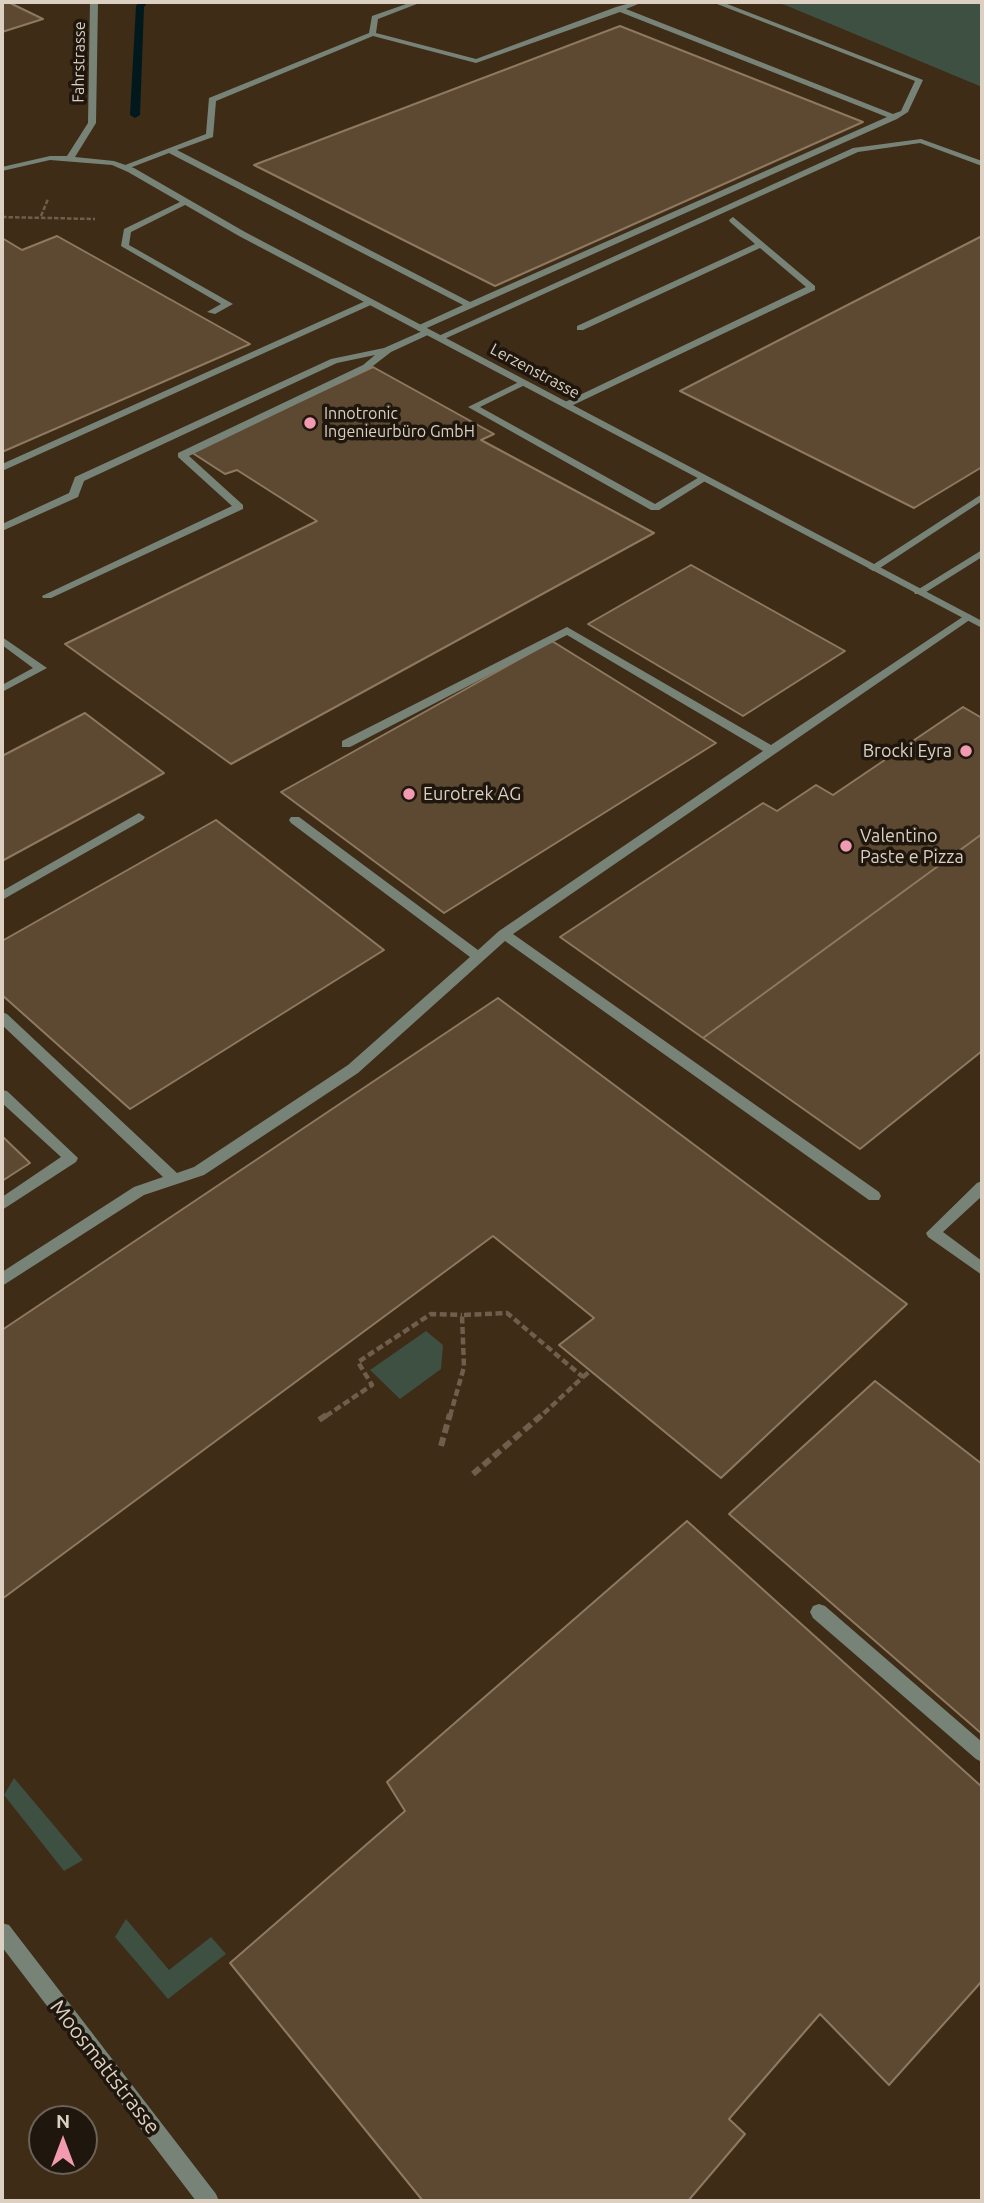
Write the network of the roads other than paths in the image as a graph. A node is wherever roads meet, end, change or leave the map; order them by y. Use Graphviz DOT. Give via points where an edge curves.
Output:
graph roads {
  1 [pos="94,2"];
  2 [pos="418,2"];
  3 [pos="640,2"];
  4 [pos="716,2"];
  5 [pos="619,9"];
  6 [pos="372,34"];
  7 [pos="894,117"];
  8 [pos="170,150"];
  9 [pos="69,159"];
  10 [pos="982,164"];
  11 [pos="124,167"];
  12 [pos="2,169"];
  13 [pos="187,202"];
  14 [pos="733,220"];
  15 [pos="762,244"];
  16 [pos="370,302"];
  17 [pos="471,306"];
  18 [pos="212,313"];
  19 [pos="580,328"];
  20 [pos="423,330"];
  21 [pos="439,338"];
  22 [pos="388,350"];
  23 [pos="524,383"];
  24 [pos="566,405"];
  25 [pos="2,468"];
  26 [pos="705,478"];
  27 [pos="982,496"];
  28 [pos="2,528"];
  29 [pos="982,553"];
  30 [pos="873,568"];
  31 [pos="919,592"];
  32 [pos="47,596"];
  33 [pos="967,617"];
  34 [pos="982,625"];
  35 [pos="2,640"];
  36 [pos="2,689"];
  37 [pos="346,744"];
  38 [pos="772,751"];
  39 [pos="139,817"];
  40 [pos="295,820"];
  41 [pos="2,895"];
  42 [pos="504,934"];
  43 [pos="479,957"];
  44 [pos="2,1017"];
  45 [pos="2,1095"];
  46 [pos="174,1179"];
  47 [pos="982,1187"];
  48 [pos="874,1196"];
  49 [pos="2,1204"];
  50 [pos="982,1269"];
  51 [pos="2,1280"];
  52 [pos="819,1612"];
  53 [pos="982,1753"];
  54 [pos="2,1932"];
  55 [pos="209,2201"];
  1 -- 9 [label="street, Fahrstrasse" via="92,124"];
  2 -- 6 [label="street" via="375,18"];
  3 -- 5 [label="street"];
  4 -- 7 [label="street" via="919,80 904,112"];
  5 -- 6 [label="street" via="476,61"];
  5 -- 7 [label="street"];
  6 -- 8 [label="street" via="212,100 210,135"];
  7 -- 17 [label="street"];
  8 -- 11 [label="street"];
  8 -- 17 [label="street"];
  9 -- 11 [label="street, Lerzenstrasse"];
  9 -- 12 [label="street, Lerzenstrasse" via="30,161"];
  10 -- 21 [label="street" via="920,141 856,150"];
  11 -- 13 [label="street, Lerzenstrasse"];
  13 -- 16 [label="street, Lerzenstrasse"];
  13 -- 18 [label="street" via="127,231 125,246 228,304"];
  14 -- 15 [label="street"];
  15 -- 19 [label="street"];
  15 -- 24 [label="street" via="812,288"];
  16 -- 20 [label="street, Lerzenstrasse"];
  16 -- 25 [label="street"];
  17 -- 20 [label="street"];
  20 -- 21 [label="street, Lerzenstrasse"];
  20 -- 22 [label="street"];
  21 -- 23 [label="street, Lerzenstrasse"];
  22 -- 28 [label="street" via="322,366 79,479 74,495"];
  22 -- 32 [label="street" via="366,367 182,456 239,507"];
  23 -- 24 [label="street, Lerzenstrasse"];
  23 -- 26 [label="street" via="473,407 655,508"];
  24 -- 26 [label="street, Lerzenstrasse"];
  26 -- 30 [label="street, Lerzenstrasse"];
  27 -- 30 [label="street"];
  29 -- 31 [label="street"];
  30 -- 31 [label="street, Lerzenstrasse"];
  31 -- 33 [label="street, Lerzenstrasse"];
  33 -- 34 [label="street, Lerzenstrasse"];
  33 -- 38 [label="street"];
  35 -- 36 [label="street" via="41,668"];
  37 -- 38 [label="street" via="567,630"];
  38 -- 42 [label="street"];
  39 -- 41 [label="street"];
  40 -- 43 [label="street"];
  42 -- 43 [label="street"];
  42 -- 48 [label="street"];
  43 -- 46 [label="street" via="353,1069 200,1171"];
  44 -- 46 [label="street"];
  45 -- 49 [label="street" via="71,1158"];
  46 -- 51 [label="street" via="138,1191"];
  47 -- 50 [label="street" via="933,1233"];
  52 -- 53 [label="street"];
  54 -- 55 [label="street, Moosmattstrasse"];
}
